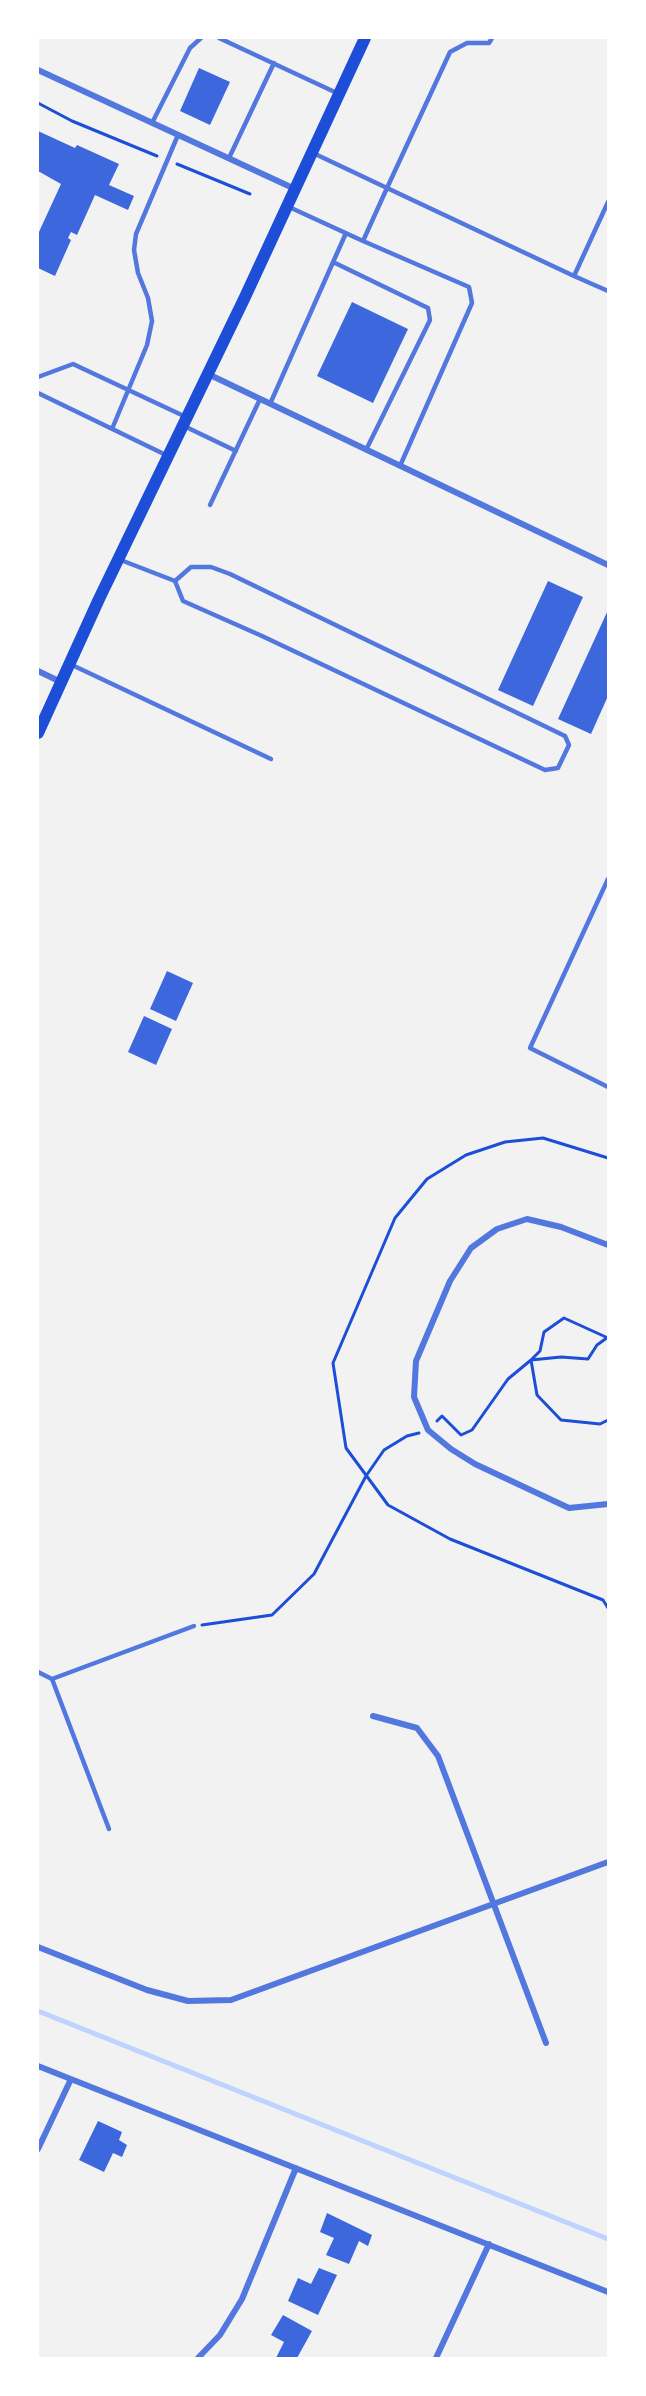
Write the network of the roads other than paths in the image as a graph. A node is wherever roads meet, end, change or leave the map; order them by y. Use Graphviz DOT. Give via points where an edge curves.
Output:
graph roads {
  1 [pos="201,38"];
  2 [pos="219,38"];
  3 [pos="365,38"];
  4 [pos="492,38"];
  5 [pos="274,63"];
  6 [pos="38,70"];
  7 [pos="339,94"];
  8 [pos="152,123"];
  9 [pos="178,135"];
  10 [pos="312,153"];
  11 [pos="229,158"];
  12 [pos="387,188"];
  13 [pos="295,189"];
  14 [pos="609,202"];
  15 [pos="287,206"];
  16 [pos="346,233"];
  17 [pos="363,240"];
  18 [pos="333,262"];
  19 [pos="574,276"];
  20 [pos="609,291"];
  21 [pos="208,374"];
  22 [pos="38,377"];
  23 [pos="129,390"];
  24 [pos="38,393"];
  25 [pos="260,399"];
  26 [pos="270,404"];
  27 [pos="185,422"];
  28 [pos="112,429"];
  29 [pos="366,450"];
  30 [pos="236,451"];
  31 [pos="168,456"];
  32 [pos="400,466"];
  33 [pos="210,505"];
  34 [pos="118,559"];
  35 [pos="609,565"];
  36 [pos="175,581"];
  37 [pos="70,664"];
  38 [pos="38,671"];
  39 [pos="61,682"];
  40 [pos="38,734"];
  41 [pos="270,759"];
  42 [pos="609,879"];
  43 [pos="609,1087"];
  44 [pos="609,1245"];
  45 [pos="609,1504"];
  46 [pos="194,1626"];
  47 [pos="38,1672"];
  48 [pos="52,1679"];
  49 [pos="373,1716"];
  50 [pos="110,1829"];
  51 [pos="609,1862"];
  52 [pos="494,1903"];
  53 [pos="38,1947"];
  54 [pos="546,2043"];
  55 [pos="38,2066"];
  56 [pos="71,2079"];
  57 [pos="38,2149"];
  58 [pos="296,2168"];
  59 [pos="489,2244"];
  60 [pos="609,2292"];
  61 [pos="198,2358"];
  62 [pos="436,2358"];
  1 -- 8 [label="lane" via="190,48"];
  2 -- 5 [label="lane"];
  3 -- 7 [label="main road"];
  4 -- 12 [label="lane" via="489,43 467,43 450,52"];
  5 -- 7 [label="lane"];
  5 -- 11 [label="lane"];
  6 -- 8 [label="street"];
  7 -- 10 [label="main road"];
  8 -- 9 [label="street"];
  9 -- 11 [label="street"];
  9 -- 23 [label="lane" via="136,234 138,273 152,321"];
  10 -- 12 [label="lane"];
  10 -- 13 [label="main road"];
  11 -- 13 [label="street"];
  12 -- 17 [label="lane"];
  12 -- 19 [label="lane"];
  13 -- 15 [label="main road"];
  14 -- 19 [label="lane"];
  15 -- 16 [label="lane"];
  15 -- 21 [label="main road"];
  16 -- 17 [label="lane"];
  16 -- 18 [label="lane"];
  17 -- 32 [label="lane" via="469,287 472,303"];
  18 -- 26 [label="lane"];
  18 -- 29 [label="lane" via="428,308 430,320"];
  19 -- 20 [label="lane"];
  21 -- 25 [label="street"];
  21 -- 27 [label="main road"];
  22 -- 23 [label="lane" via="74,364"];
  23 -- 27 [label="lane"];
  23 -- 28 [label="lane"];
  24 -- 28 [label="lane"];
  25 -- 26 [label="street"];
  25 -- 30 [label="lane"];
  26 -- 29 [label="street"];
  27 -- 30 [label="lane"];
  27 -- 31 [label="main road"];
  28 -- 31 [label="lane"];
  29 -- 32 [label="street"];
  30 -- 33 [label="lane"];
  31 -- 34 [label="main road"];
  32 -- 35 [label="street"];
  34 -- 36 [label="lane"];
  34 -- 37 [label="main road"];
  36 -- 36 [label="lane" via="192,567 211,567 230,574 565,736 569,745 558,768 545,770 183,602"];
  37 -- 39 [label="main road"];
  37 -- 41 [label="lane"];
  38 -- 39 [label="street"];
  39 -- 40 [label="main road"];
  42 -- 43 [label="lane" via="530,1048"];
  44 -- 45 [label="street" via="527,1219 497,1229 471,1248 450,1281 416,1361 414,1397 428,1430 475,1464 569,1508"];
  46 -- 48 [label="lane"];
  47 -- 48 [label="lane"];
  48 -- 50 [label="lane"];
  49 -- 52 [label="street" via="417,1728 438,1756"];
  51 -- 52 [label="street"];
  52 -- 53 [label="street" via="231,2000 188,2001 157,1993"];
  52 -- 54 [label="street"];
  55 -- 56 [label="street"];
  56 -- 57 [label="street"];
  56 -- 58 [label="street"];
  58 -- 59 [label="street"];
  58 -- 61 [label="street" via="242,2299 220,2335"];
  59 -- 60 [label="street"];
  59 -- 62 [label="street"];
}
